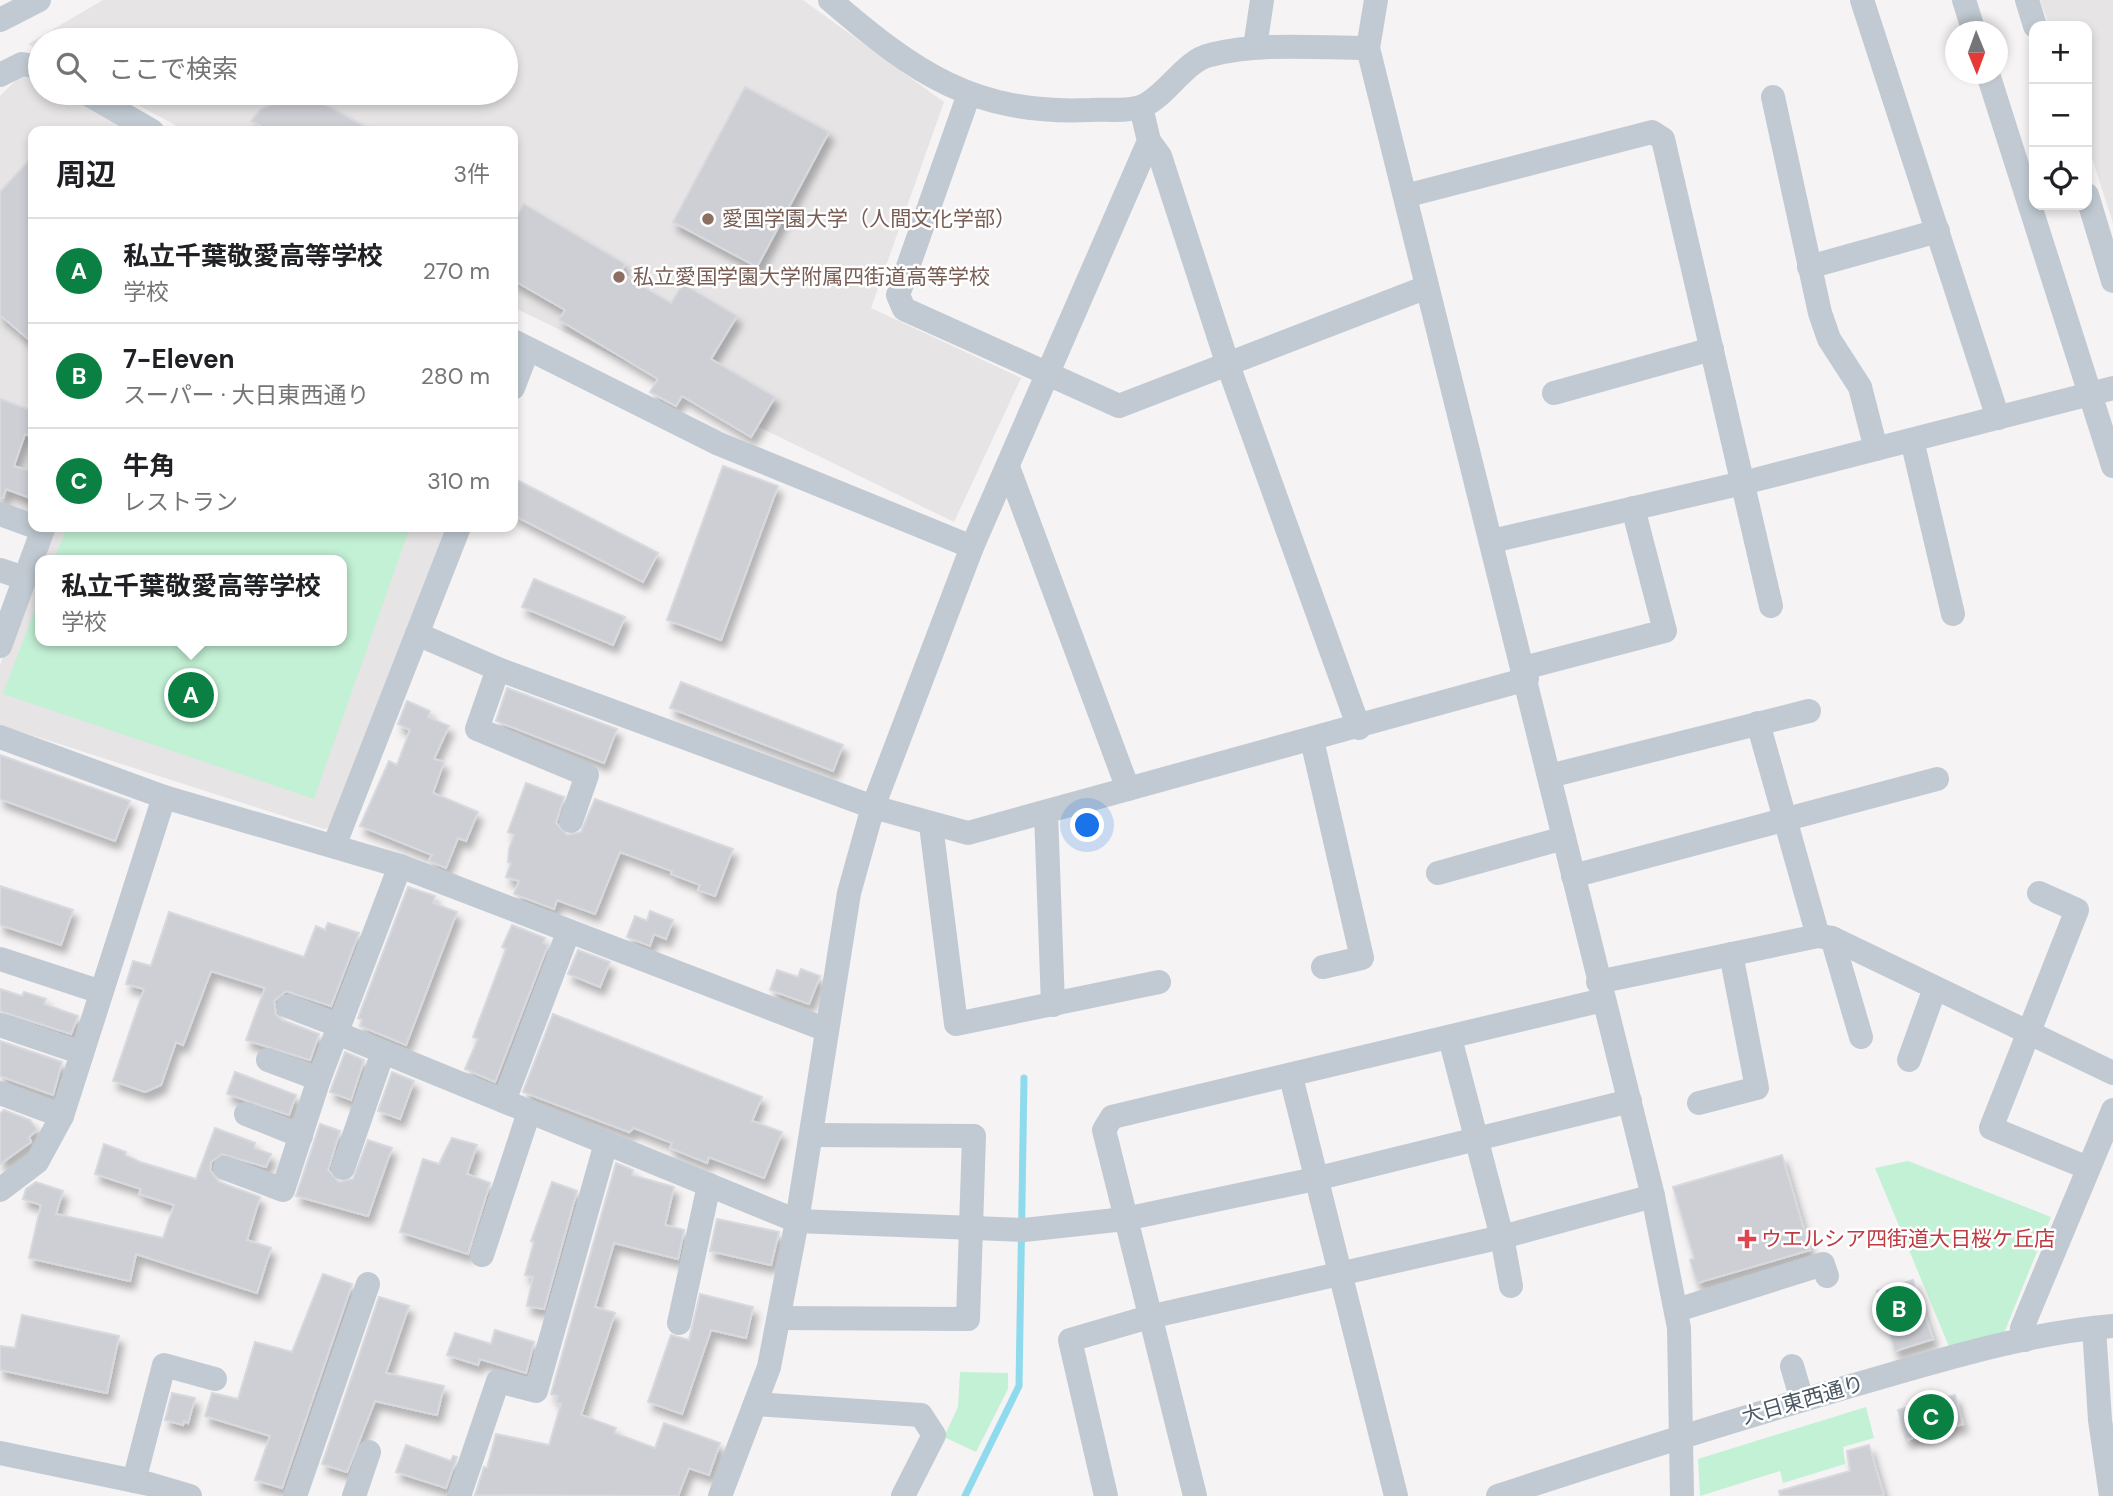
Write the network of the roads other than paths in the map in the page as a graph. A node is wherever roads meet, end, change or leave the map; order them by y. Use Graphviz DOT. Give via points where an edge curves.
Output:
graph roads {
  1 [pos="39,0"];
  2 [pos="830,0"];
  3 [pos="1262,0"];
  4 [pos="1376,0"];
  5 [pos="1862,0"];
  6 [pos="1964,0"];
  7 [pos="2027,0"];
  8 [pos="0,20"];
  9 [pos="1971,21"];
  10 [pos="2033,21"];
  11 [pos="1255,47"];
  12 [pos="1368,48"];
  13 [pos="28,65"];
  14 [pos="0,75"];
  15 [pos="1992,84"];
  16 [pos="969,94"];
  17 [pos="1773,97"];
  18 [pos="107,105"];
  19 [pos="1141,107"];
  20 [pos="143,126"];
  21 [pos="1149,141"];
  22 [pos="1405,195"];
  23 [pos="2092,210"];
  24 [pos="1938,231"];
  25 [pos="1810,267"];
  26 [pos="2113,281"];
  27 [pos="1427,287"];
  28 [pos="520,345"];
  29 [pos="1712,349"];
  30 [pos="1228,365"];
  31 [pos="1048,375"];
  32 [pos="2102,391"];
  33 [pos="1554,393"];
  34 [pos="1998,418"];
  35 [pos="1912,440"];
  36 [pos="1876,449"];
  37 [pos="2113,466"];
  38 [pos="1008,467"];
  39 [pos="1743,483"];
  40 [pos="1633,508"];
  41 [pos="0,514"];
  42 [pos="28,524"];
  43 [pos="42,532"];
  44 [pos="457,532"];
  45 [pos="1492,541"];
  46 [pos="972,547"];
  47 [pos="0,570"];
  48 [pos="24,578"];
  49 [pos="1771,606"];
  50 [pos="1953,614"];
  51 [pos="417,634"];
  52 [pos="1,638"];
  53 [pos="498,669"];
  54 [pos="1526,673"];
  55 [pos="1809,711"];
  56 [pos="1758,723"];
  57 [pos="1359,727"];
  58 [pos="0,737"];
  59 [pos="1312,740"];
  60 [pos="1549,776"];
  61 [pos="1937,779"];
  62 [pos="1128,789"];
  63 [pos="164,797"];
  64 [pos="873,807"];
  65 [pos="1046,813"];
  66 [pos="1785,817"];
  67 [pos="571,821"];
  68 [pos="931,825"];
  69 [pos="1564,838"];
  70 [pos="334,846"];
  71 [pos="400,866"];
  72 [pos="1438,873"];
  73 [pos="1573,876"];
  74 [pos="2039,893"];
  75 [pos="568,933"];
  76 [pos="1825,937"];
  77 [pos="1731,954"];
  78 [pos="0,959"];
  79 [pos="1323,967"];
  80 [pos="1159,982"];
  81 [pos="1935,988"];
  82 [pos="1601,991"];
  83 [pos="101,992"];
  84 [pos="1054,1005"];
  85 [pos="288,1006"];
  86 [pos="0,1025"];
  87 [pos="339,1030"];
  88 [pos="827,1030"];
  89 [pos="2026,1033"];
  90 [pos="1861,1037"];
  91 [pos="1450,1038"];
  92 [pos="383,1052"];
  93 [pos="82,1053"];
  94 [pos="268,1060"];
  95 [pos="1909,1060"];
  96 [pos="2113,1073"];
  97 [pos="1291,1077"];
  98 [pos="319,1079"];
  99 [pos="0,1093"];
  100 [pos="504,1101"];
  101 [pos="1630,1101"];
  102 [pos="1699,1103"];
  103 [pos="2113,1110"];
  104 [pos="529,1112"];
  105 [pos="246,1114"];
  106 [pos="62,1116"];
  107 [pos="811,1135"];
  108 [pos="301,1136"];
  109 [pos="1476,1141"];
  110 [pos="606,1143"];
  111 [pos="225,1168"];
  112 [pos="343,1168"];
  113 [pos="2088,1168"];
  114 [pos="1315,1179"];
  115 [pos="709,1185"];
  116 [pos="0,1190"];
  117 [pos="1653,1196"];
  118 [pos="1125,1219"];
  119 [pos="797,1221"];
  120 [pos="969,1230"];
  121 [pos="1502,1237"];
  122 [pos="482,1255"];
  123 [pos="1339,1274"];
  124 [pos="1827,1276"];
  125 [pos="368,1284"];
  126 [pos="1511,1286"];
  127 [pos="1677,1310"];
  128 [pos="1149,1317"];
  129 [pos="779,1318"];
  130 [pos="679,1323"];
  131 [pos="2103,1327"];
  132 [pos="2025,1340"];
  133 [pos="1792,1366"];
  134 [pos="215,1379"];
  135 [pos="1802,1400"];
  136 [pos="755,1404"];
  137 [pos="1682,1435"];
  138 [pos="369,1452"];
  139 [pos="0,1453"];
  140 [pos="143,1487"];
  141 [pos="190,1496"];
  142 [pos="295,1496"];
  143 [pos="354,1496"];
  144 [pos="459,1496"];
  145 [pos="720,1496"];
  146 [pos="903,1496"];
  147 [pos="1106,1496"];
  148 [pos="1195,1496"];
  149 [pos="1396,1496"];
  150 [pos="1498,1496"];
  151 [pos="1682,1496"];
  152 [pos="2110,1496"];
  1 -- 8 [label="street"];
  2 -- 16 [label="street" via="907,63"];
  3 -- 11 [label="street"];
  4 -- 12 [label="street"];
  5 -- 24 [label="street"];
  6 -- 9 [label="street"];
  7 -- 10 [label="street"];
  11 -- 12 [label="street"];
  11 -- 19 [label="street" via="1206,55"];
  12 -- 22 [label="street"];
  13 -- 14 [label="street"];
  15 -- 32 [label="street"];
  16 -- 19 [label="street" via="1050,110"];
  16 -- 31 [label="street" via="898,295 904,309"];
  17 -- 25 [label="street"];
  18 -- 20 [label="street"];
  19 -- 21 [label="street"];
  21 -- 30 [label="street" via="1160,156"];
  21 -- 31 [label="street"];
  22 -- 27 [label="street"];
  22 -- 29 [label="street" via="1652,132 1663,139"];
  23 -- 26 [label="street"];
  24 -- 25 [label="street"];
  24 -- 34 [label="street"];
  25 -- 36 [label="street" via="1829,339 1860,387"];
  27 -- 30 [label="street"];
  27 -- 45 [label="street"];
  28 -- 46 [label="street" via="719,444"];
  29 -- 33 [label="street"];
  29 -- 39 [label="street"];
  30 -- 31 [label="street" via="1119,406"];
  30 -- 57 [label="street"];
  31 -- 38 [label="street"];
  32 -- 34 [label="street"];
  32 -- 37 [label="street"];
  34 -- 35 [label="street"];
  35 -- 36 [label="street"];
  35 -- 50 [label="street"];
  36 -- 39 [label="street"];
  38 -- 46 [label="street"];
  38 -- 62 [label="street"];
  39 -- 40 [label="street"];
  39 -- 49 [label="street"];
  40 -- 45 [label="street"];
  40 -- 54 [label="street" via="1665,631"];
  41 -- 42 [label="street"];
  43 -- 48 [label="street"];
  44 -- 51 [label="street"];
  45 -- 54 [label="street"];
  46 -- 64 [label="street"];
  47 -- 48 [label="street"];
  48 -- 52 [label="street"];
  51 -- 53 [label="street"];
  51 -- 70 [label="street"];
  53 -- 64 [label="street"];
  53 -- 67 [label="street" via="477,729 587,775"];
  54 -- 57 [label="street"];
  54 -- 60 [label="street"];
  55 -- 56 [label="street"];
  56 -- 60 [label="street"];
  56 -- 66 [label="street"];
  57 -- 59 [label="street"];
  58 -- 63 [label="street"];
  59 -- 62 [label="street"];
  59 -- 79 [label="street" via="1362,958"];
  60 -- 69 [label="street"];
  61 -- 66 [label="street"];
  62 -- 65 [label="street"];
  63 -- 70 [label="street"];
  63 -- 83 [label="street"];
  64 -- 68 [label="street"];
  64 -- 88 [label="street" via="849,893"];
  65 -- 68 [label="street" via="968,833"];
  65 -- 84 [label="street"];
  66 -- 73 [label="street"];
  66 -- 76 [label="street"];
  68 -- 84 [label="street" via="956,1024"];
  69 -- 72 [label="street"];
  69 -- 73 [label="street"];
  70 -- 71 [label="street"];
  71 -- 75 [label="street"];
  71 -- 87 [label="street"];
  73 -- 82 [label="street"];
  74 -- 89 [label="street" via="2077,910"];
  75 -- 88 [label="street"];
  75 -- 100 [label="street"];
  76 -- 77 [label="street"];
  76 -- 81 [label="street"];
  76 -- 90 [label="street"];
  77 -- 82 [label="street"];
  77 -- 102 [label="street" via="1757,1088"];
  78 -- 83 [label="street"];
  80 -- 84 [label="street"];
  81 -- 89 [label="street"];
  81 -- 95 [label="street"];
  82 -- 91 [label="street"];
  82 -- 101 [label="street"];
  83 -- 93 [label="street"];
  85 -- 87 [label="street"];
  86 -- 93 [label="street"];
  87 -- 92 [label="street"];
  87 -- 98 [label="street"];
  88 -- 107 [label="street"];
  89 -- 96 [label="street"];
  89 -- 113 [label="street" via="1991,1128"];
  91 -- 97 [label="street"];
  91 -- 109 [label="street"];
  92 -- 100 [label="street"];
  92 -- 112 [label="street"];
  93 -- 106 [label="street"];
  94 -- 98 [label="street"];
  97 -- 114 [label="street"];
  97 -- 118 [label="street" via="1112,1117 1104,1130"];
  98 -- 108 [label="street"];
  99 -- 106 [label="street"];
  100 -- 104 [label="street"];
  101 -- 109 [label="street"];
  101 -- 117 [label="street"];
  103 -- 113 [label="street"];
  104 -- 110 [label="street"];
  104 -- 122 [label="street"];
  105 -- 108 [label="street"];
  106 -- 116 [label="street" via="37,1162"];
  107 -- 119 [label="street"];
  107 -- 120 [label="street" via="974,1136"];
  108 -- 111 [label="street" via="283,1190"];
  109 -- 114 [label="street"];
  109 -- 121 [label="street"];
  110 -- 115 [label="street"];
  110 -- 144 [label="street" via="536,1391 498,1381"];
  113 -- 132 [label="street" via="2022,1328"];
  114 -- 118 [label="street"];
  114 -- 123 [label="street"];
  115 -- 119 [label="street"];
  115 -- 130 [label="street"];
  117 -- 121 [label="street"];
  117 -- 127 [label="street"];
  118 -- 120 [label="street" via="1024,1230"];
  118 -- 128 [label="street"];
  119 -- 120 [label="street"];
  119 -- 129 [label="street"];
  120 -- 129 [label="street" via="968,1319"];
  121 -- 123 [label="street"];
  121 -- 126 [label="street"];
  123 -- 128 [label="street"];
  123 -- 149 [label="street"];
  124 -- 127 [label="street" via="1823,1264"];
  125 -- 142 [label="street"];
  127 -- 137 [label="street"];
  128 -- 147 [label="street" via="1070,1340"];
  128 -- 148 [label="street"];
  129 -- 136 [label="street" via="769,1367"];
  131 -- 132 [label="street, 大日東西通り"];
  131 -- 152 [label="street" via="2100,1420"];
  132 -- 135 [label="street, 大日東西通り"];
  133 -- 135 [label="street"];
  134 -- 140 [label="street" via="164,1366"];
  135 -- 137 [label="street, 大日東西通り"];
  136 -- 145 [label="street"];
  136 -- 146 [label="street" via="921,1415 934,1435"];
  137 -- 150 [label="street, 大日東西通り"];
  137 -- 151 [label="street"];
  138 -- 143 [label="street"];
  139 -- 140 [label="street"];
  140 -- 141 [label="street"];
}
